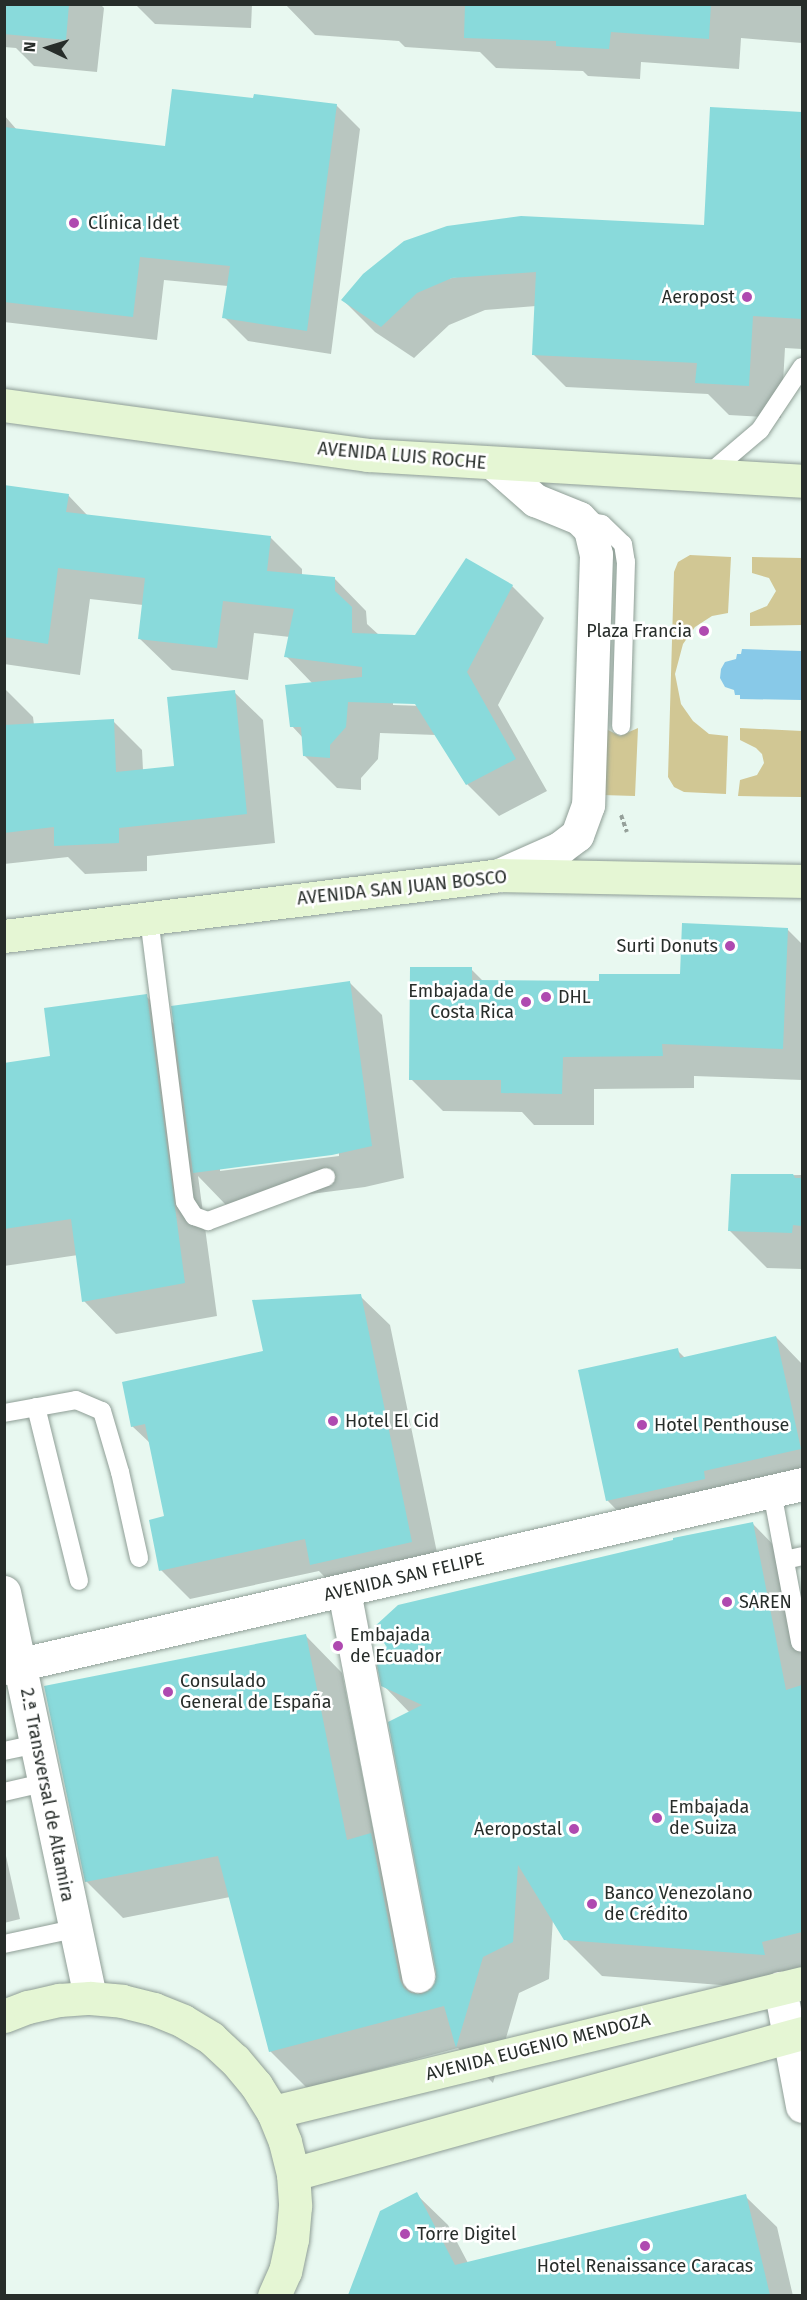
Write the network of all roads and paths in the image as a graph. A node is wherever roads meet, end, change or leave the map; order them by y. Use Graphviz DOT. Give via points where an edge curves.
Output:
graph roads {
  1 [pos="802,367"];
  2 [pos="4,405"];
  3 [pos="494,464"];
  4 [pos="698,476"];
  5 [pos="802,481"];
  6 [pos="583,521"];
  7 [pos="621,726"];
  8 [pos="619,810"];
  9 [pos="627,832"];
  10 [pos="499,875"];
  11 [pos="802,881"];
  12 [pos="149,918"];
  13 [pos="4,936"];
  14 [pos="326,1177"];
  15 [pos="36,1407"];
  16 [pos="4,1413"];
  17 [pos="787,1488"];
  18 [pos="139,1558"];
  19 [pos="794,1558"];
  20 [pos="79,1581"];
  21 [pos="344,1591"];
  22 [pos="4,1592"];
  23 [pos="800,1642"];
  24 [pos="13,1666"];
  25 [pos="36,1744"];
  26 [pos="4,1751"];
  27 [pos="43,1783"];
  28 [pos="4,1792"];
  29 [pos="74,1929"];
  30 [pos="4,1944"];
  31 [pos="418,1976"];
  32 [pos="791,1985"];
  33 [pos="90,1998"];
  34 [pos="4,2016"];
  35 [pos="796,2035"];
  36 [pos="802,2106"];
  37 [pos="273,2112"];
  38 [pos="293,2174"];
  39 [pos="274,2295"];
  1 -- 4 [label="lane" via="760,430 713,470"];
  2 -- 3 [label="main road, AVENIDA LUIS ROCHE" via="368,455"];
  3 -- 4 [label="main road, AVENIDA LUIS ROCHE"];
  3 -- 6 [label="street" via="535,500"];
  4 -- 5 [label="main road, AVENIDA LUIS ROCHE"];
  6 -- 7 [label="lane" via="602,524 623,544 626,562"];
  6 -- 10 [label="street" via="590,529 596,554 588,805 577,835 560,848"];
  8 -- 9 [label="path"];
  10 -- 11 [label="main road, AVENIDA SAN JUAN BOSCO"];
  10 -- 12 [label="main road, AVENIDA SAN JUAN BOSCO"];
  12 -- 13 [label="main road, AVENIDA SAN JUAN BOSCO"];
  12 -- 14 [label="lane" via="184,1202 194,1216 208,1221"];
  15 -- 16 [label="lane"];
  15 -- 18 [label="lane" via="76,1400 102,1411"];
  15 -- 20 [label="lane"];
  17 -- 19 [label="lane"];
  17 -- 21 [label="street, AVENIDA SAN FELIPE"];
  19 -- 23 [label="lane"];
  21 -- 24 [label="street, AVENIDA SAN FELIPE"];
  21 -- 31 [label="street"];
  22 -- 24 [label="street, 2.ª Transversal de Altamira"];
  24 -- 25 [label="street, 2.ª Transversal de Altamira"];
  25 -- 26 [label="lane"];
  25 -- 27 [label="street, 2.ª Transversal de Altamira"];
  27 -- 28 [label="lane"];
  27 -- 29 [label="street, 2.ª Transversal de Altamira"];
  29 -- 30 [label="lane"];
  29 -- 33 [label="street, 2.ª Transversal de Altamira"];
  32 -- 35 [label="street"];
  32 -- 37 [label="main road, AVENIDA EUGENIO MENDOZA"];
  33 -- 34 [label="main road" via="59,2000"];
  33 -- 37 [label="main road" via="154,2008 183,2021 235,2060"];
  35 -- 36 [label="street"];
  35 -- 38 [label="main road"];
  37 -- 38 [label="main road"];
  38 -- 39 [label="main road" via="292,2239 285,2271"];
}
